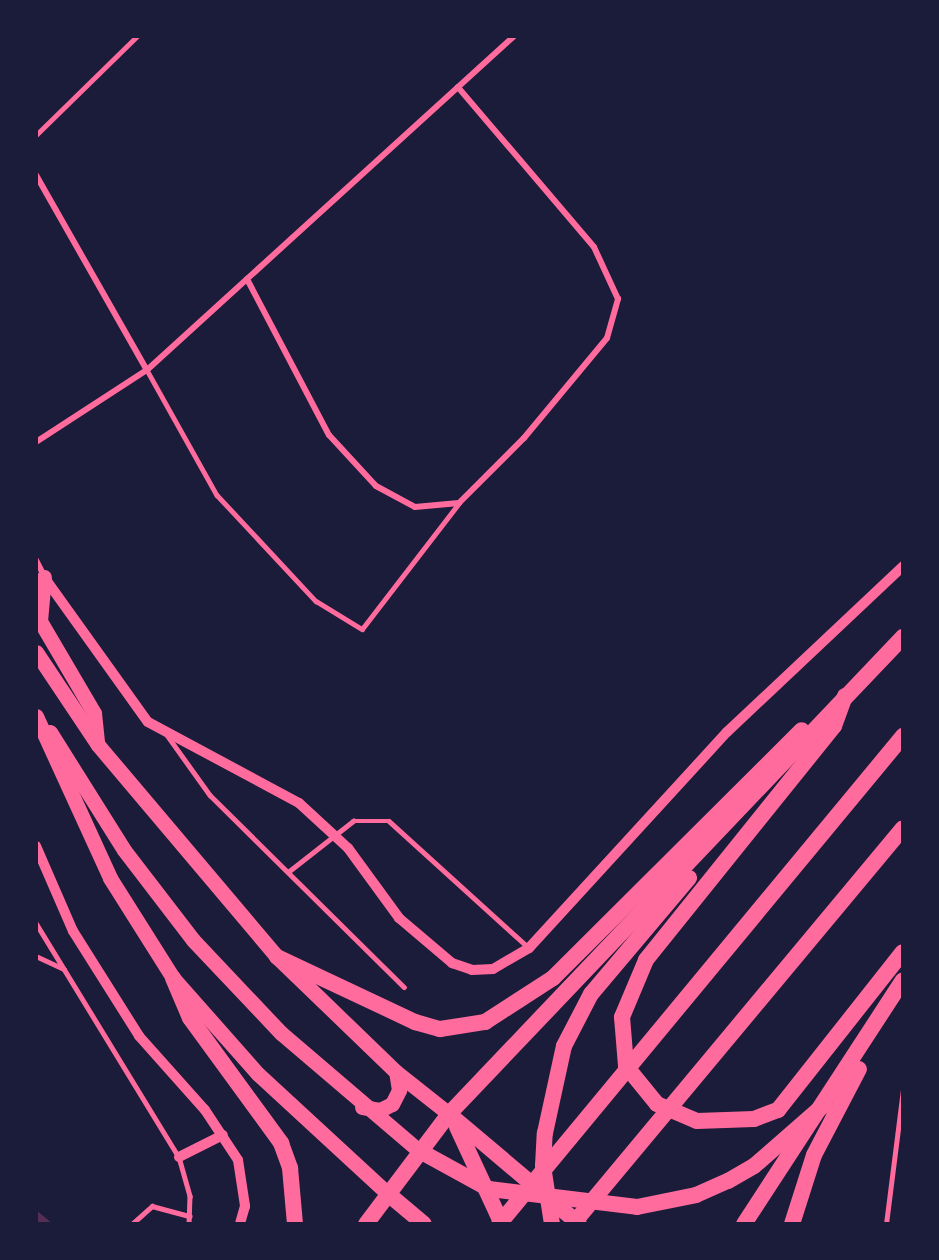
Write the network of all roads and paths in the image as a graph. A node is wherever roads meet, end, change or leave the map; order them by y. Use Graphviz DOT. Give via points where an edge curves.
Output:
graph roads {
  1 [pos="137,36"];
  2 [pos="514,36"];
  3 [pos="458,87"];
  4 [pos="36,135"];
  5 [pos="36,175"];
  6 [pos="248,279"];
  7 [pos="147,370"];
  8 [pos="36,441"];
  9 [pos="459,503"];
  10 [pos="36,560"];
  11 [pos="903,566"];
  12 [pos="44,577"];
  13 [pos="903,637"];
  14 [pos="36,652"];
  15 [pos="844,696"];
  16 [pos="36,709"];
  17 [pos="36,716"];
  18 [pos="167,735"];
  19 [pos="903,736"];
  20 [pos="98,745"];
  21 [pos="903,828"];
  22 [pos="332,832"];
  23 [pos="712,839"];
  24 [pos="37,853"];
  25 [pos="288,872"];
  26 [pos="36,923"];
  27 [pos="530,948"];
  28 [pos="903,952"];
  29 [pos="36,956"];
  30 [pos="277,957"];
  31 [pos="64,969"];
  32 [pos="173,978"];
  33 [pos="903,980"];
  34 [pos="404,987"];
  35 [pos="903,994"];
  36 [pos="396,1072"];
  37 [pos="903,1089"];
  38 [pos="824,1105"];
  39 [pos="362,1107"];
  40 [pos="449,1114"];
  41 [pos="223,1135"];
  42 [pos="418,1150"];
  43 [pos="179,1157"];
  44 [pos="489,1190"];
  45 [pos="387,1193"];
  46 [pos="548,1198"];
  47 [pos="190,1216"];
  48 [pos="132,1224"];
  49 [pos="189,1224"];
  50 [pos="240,1224"];
  51 [pos="295,1224"];
  52 [pos="366,1224"];
  53 [pos="424,1224"];
  54 [pos="500,1224"];
  55 [pos="552,1224"];
  56 [pos="573,1224"];
  57 [pos="579,1224"];
  58 [pos="744,1224"];
  59 [pos="792,1224"];
  60 [pos="886,1224"];
  1 -- 4 [label="lane"];
  2 -- 3 [label="street"];
  3 -- 6 [label="street"];
  3 -- 9 [label="street" via="594,246 618,299 607,338 524,438"];
  5 -- 7 [label="street"];
  6 -- 7 [label="street"];
  6 -- 9 [label="street" via="329,435 376,486 416,507"];
  7 -- 8 [label="street"];
  7 -- 9 [label="lane" via="217,495 316,601 362,629"];
  10 -- 12 [label="street"];
  11 -- 27 [label="street" via="727,732"];
  12 -- 18 [label="street" via="132,706"];
  12 -- 20 [label="main road" via="40,621 94,713"];
  13 -- 15 [label="highway"];
  14 -- 20 [label="main road"];
  15 -- 23 [label="highway"];
  15 -- 28 [label="highway" via="834,726 646,960 622,1017 626,1066 657,1104 697,1120 754,1119 778,1110"];
  15 -- 30 [label="highway" via="784,744 553,978 529,999 485,1022 440,1029 414,1022"];
  16 -- 39 [label="main road" via="124,850 193,940 281,1034"];
  17 -- 32 [label="main road" via="110,878"];
  18 -- 22 [label="street" via="281,792"];
  18 -- 25 [label="lane" via="205,789"];
  19 -- 54 [label="highway"];
  20 -- 30 [label="main road"];
  21 -- 56 [label="highway"];
  22 -- 25 [label="lane"];
  22 -- 27 [label="lane" via="371,817 389,821"];
  22 -- 27 [label="street" via="386,903 452,963 493,969"];
  23 -- 40 [label="highway"];
  23 -- 46 [label="highway" via="689,879 574,1021 544,1133"];
  24 -- 41 [label="street" via="73,931 139,1036"];
  25 -- 34 [label="lane"];
  26 -- 31 [label="lane"];
  29 -- 31 [label="lane"];
  30 -- 36 [label="main road"];
  31 -- 43 [label="lane"];
  32 -- 45 [label="main road" via="258,1074"];
  32 -- 51 [label="highway" via="189,1018 281,1143 290,1168"];
  33 -- 38 [label="highway"];
  35 -- 59 [label="highway" via="814,1155"];
  36 -- 39 [label="main road" via="399,1090 392,1104 380,1110"];
  36 -- 40 [label="main road"];
  37 -- 60 [label="lane"];
  38 -- 46 [label="highway" via="754,1166 696,1195 638,1207"];
  38 -- 58 [label="highway"];
  39 -- 42 [label="main road"];
  40 -- 42 [label="highway"];
  40 -- 44 [label="highway"];
  40 -- 46 [label="highway"];
  41 -- 43 [label="street"];
  41 -- 50 [label="street" via="237,1160 245,1206"];
  42 -- 44 [label="highway"];
  42 -- 45 [label="highway"];
  43 -- 47 [label="lane"];
  44 -- 46 [label="highway"];
  44 -- 54 [label="highway"];
  45 -- 52 [label="highway"];
  45 -- 53 [label="highway"];
  46 -- 55 [label="highway"];
  46 -- 57 [label="highway"];
  47 -- 48 [label="lane" via="152,1206"];
  47 -- 49 [label="lane"];
}
